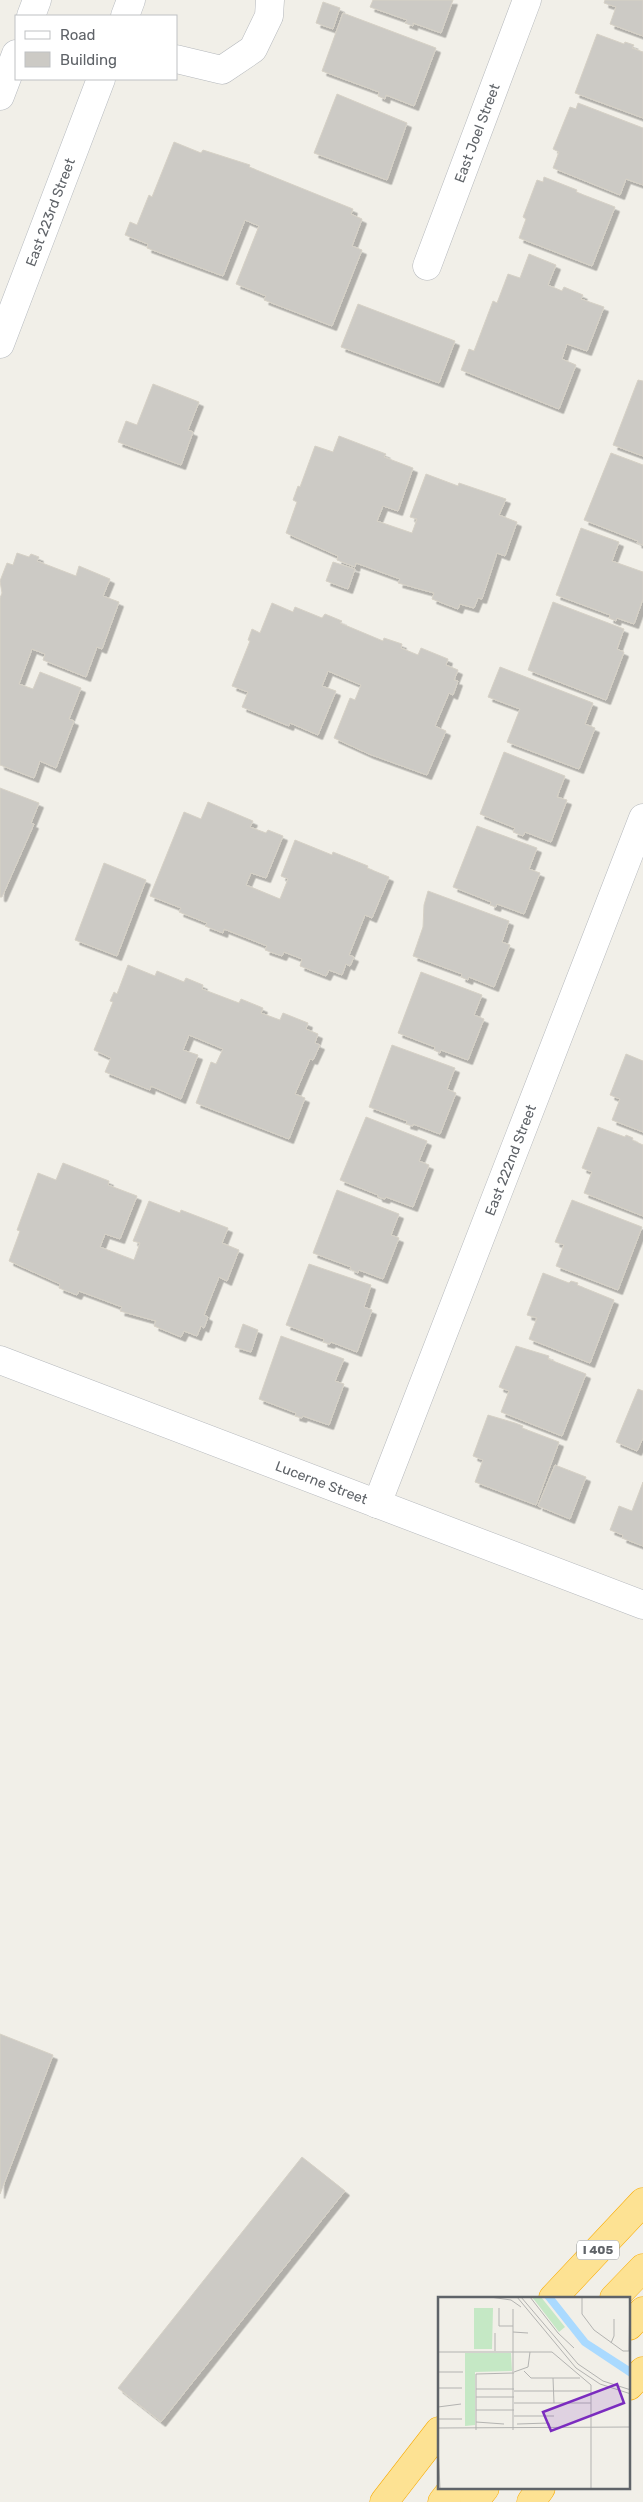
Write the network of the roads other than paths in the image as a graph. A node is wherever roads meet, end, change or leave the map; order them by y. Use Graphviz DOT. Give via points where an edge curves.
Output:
graph roads {
  1 [pos="131,0"];
  2 [pos="270,0"];
  3 [pos="527,0"];
  4 [pos="125,15"];
  5 [pos="15,57"];
  6 [pos="178,59"];
  7 [pos="101,80"];
  8 [pos="0,96"];
  9 [pos="426,266"];
  10 [pos="0,344"];
  11 [pos="643,818"];
  12 [pos="0,1360"];
  13 [pos="377,1504"];
  14 [pos="643,1605"];
  15 [pos="643,2202"];
  16 [pos="643,2268"];
  17 [pos="555,2297"];
  18 [pos="615,2297"];
  19 [pos="643,2311"];
  20 [pos="630,2325"];
  21 [pos="643,2370"];
  22 [pos="630,2385"];
  23 [pos="438,2432"];
  24 [pos="451,2490"];
  25 [pos="483,2490"];
  26 [pos="540,2490"];
  27 [pos="384,2502"];
  28 [pos="442,2502"];
  29 [pos="474,2502"];
  30 [pos="531,2502"];
  1 -- 4 [label="street"];
  2 -- 6 [label="street" via="269,16 253,49 222,70"];
  3 -- 9 [label="street, East Joel Street"];
  5 -- 8 [label="street"];
  7 -- 10 [label="street, East 223rd Street"];
  11 -- 13 [label="street, East 222nd Street"];
  12 -- 13 [label="street, Lucerne Street"];
  13 -- 14 [label="street, Lucerne Street"];
  15 -- 17 [label="highway, I 405"];
  16 -- 18 [label="highway"];
  19 -- 20 [label="highway"];
  21 -- 22 [label="highway"];
  23 -- 27 [label="highway"];
  24 -- 28 [label="highway"];
  25 -- 29 [label="highway"];
  26 -- 30 [label="highway"];
}
